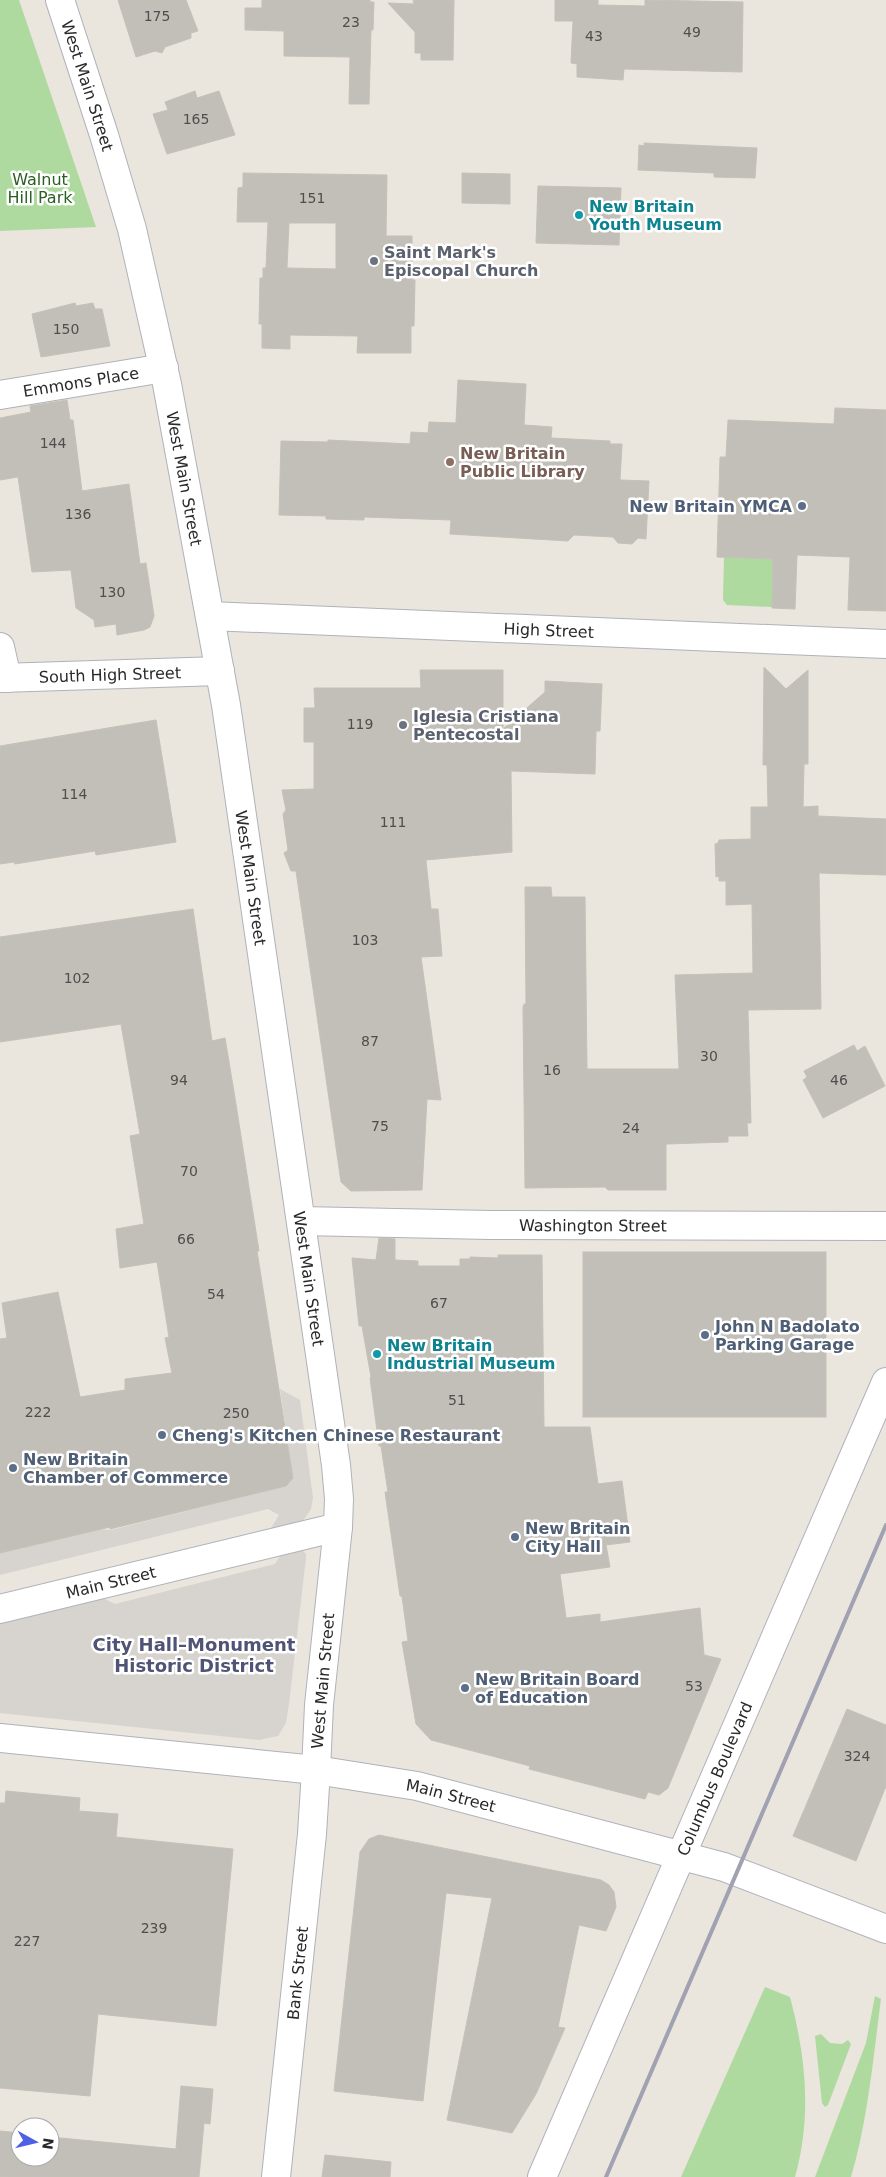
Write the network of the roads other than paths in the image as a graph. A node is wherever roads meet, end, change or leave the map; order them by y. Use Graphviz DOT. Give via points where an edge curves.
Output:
graph roads {
  1 [pos="60,0"];
  2 [pos="164,368"];
  3 [pos="0,395"];
  4 [pos="210,616"];
  5 [pos="886,644"];
  6 [pos="0,647"];
  7 [pos="220,671"];
  8 [pos="3,678"];
  9 [pos="301,1221"];
  10 [pos="886,1226"];
  11 [pos="886,1382"];
  12 [pos="338,1527"];
  13 [pos="0,1609"];
  14 [pos="0,1738"];
  15 [pos="316,1770"];
  16 [pos="680,1854"];
  17 [pos="886,1930"];
  18 [pos="276,2177"];
  19 [pos="542,2177"];
  1 -- 2 [label="main road, West Main Street" via="132,229"];
  2 -- 3 [label="main road, Emmons Place"];
  2 -- 4 [label="main road, West Main Street"];
  4 -- 5 [label="main road, High Street"];
  4 -- 7 [label="main road, West Main Street"];
  6 -- 8 [label="main road"];
  7 -- 8 [label="main road, South High Street"];
  7 -- 9 [label="main road, West Main Street"];
  9 -- 10 [label="main road, Washington Street"];
  9 -- 12 [label="main road, West Main Street" via="336,1465"];
  11 -- 16 [label="main road, Columbus Boulevard"];
  12 -- 13 [label="main road, Main Street"];
  12 -- 15 [label="main road, West Main Street" via="319,1705"];
  14 -- 15 [label="main road, Main Street"];
  15 -- 16 [label="main road, Main Street" via="416,1786"];
  15 -- 18 [label="main road, Bank Street"];
  16 -- 17 [label="main road, Main Street" via="738,1871"];
  16 -- 19 [label="main road, Columbus Boulevard"];
}
